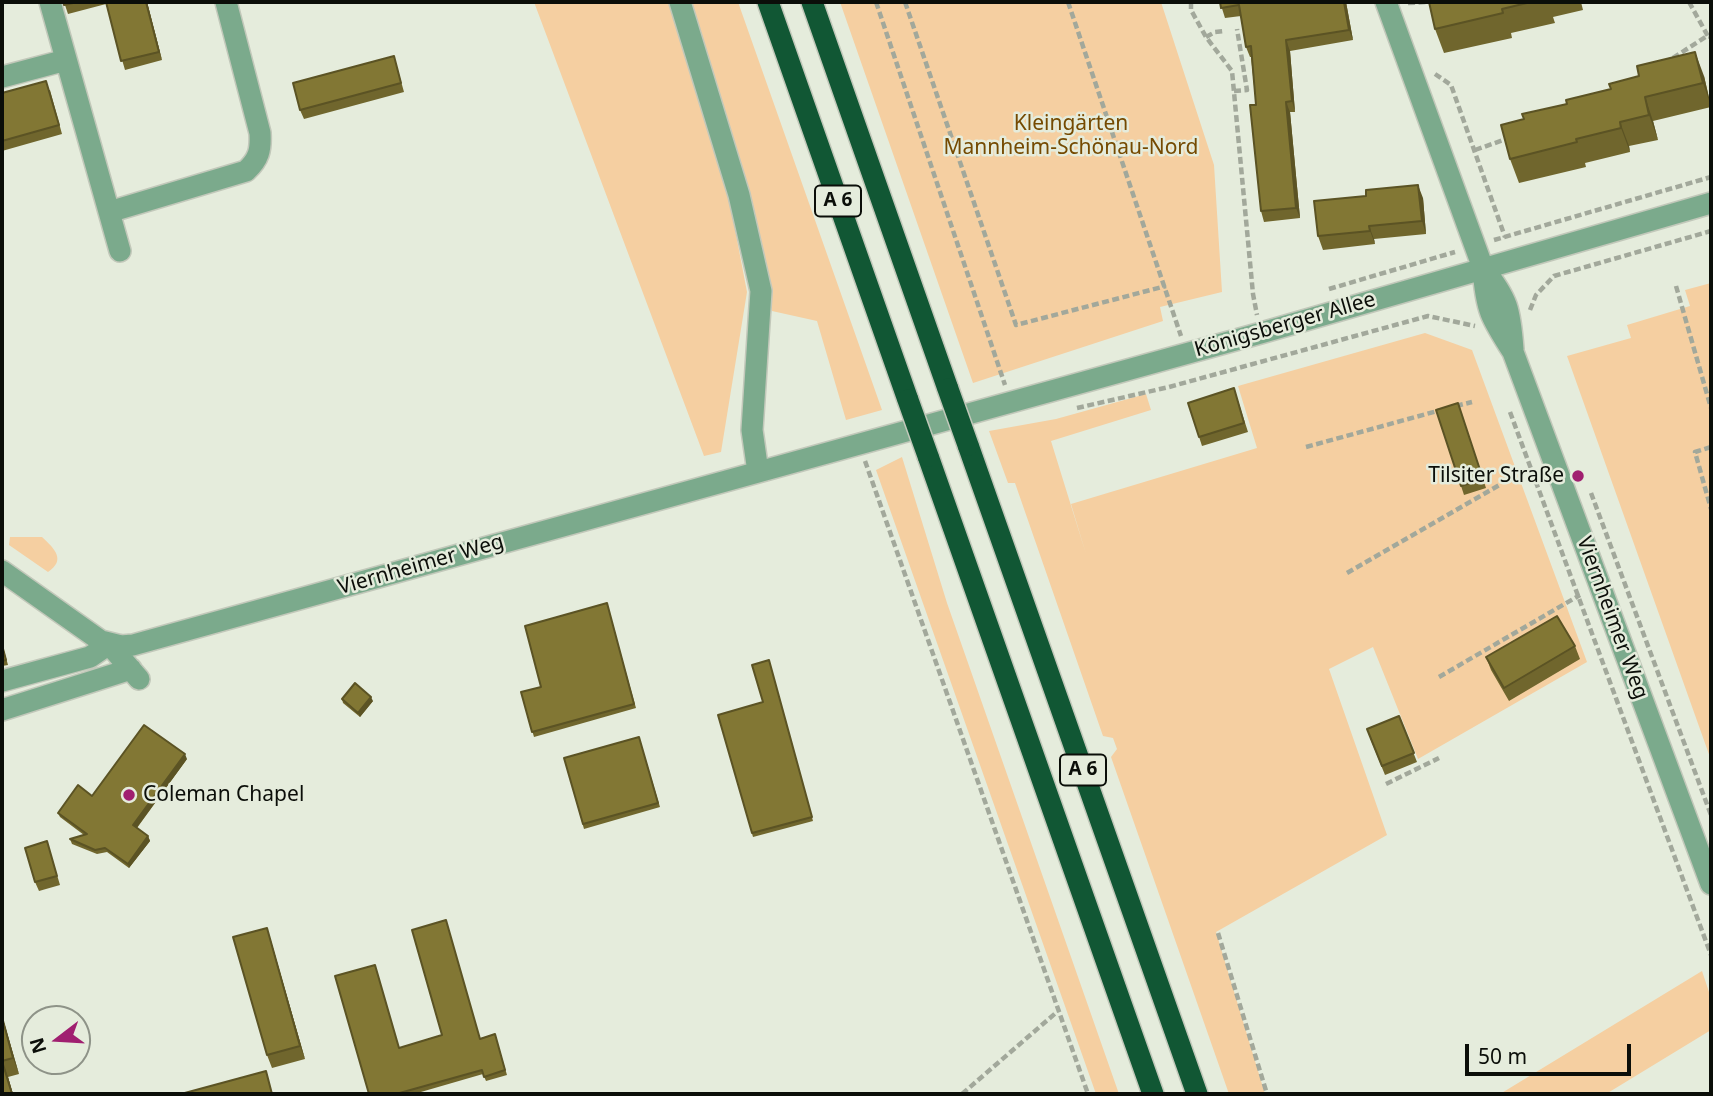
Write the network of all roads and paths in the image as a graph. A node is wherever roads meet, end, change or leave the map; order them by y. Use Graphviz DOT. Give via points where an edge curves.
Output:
graph roads {
  1 [pos="50,2"];
  2 [pos="226,2"];
  3 [pos="680,2"];
  4 [pos="768,2"];
  5 [pos="812,2"];
  6 [pos="876,2"];
  7 [pos="905,2"];
  8 [pos="1068,2"];
  9 [pos="1191,2"];
  10 [pos="1386,2"];
  11 [pos="1689,2"];
  12 [pos="1237,29"];
  13 [pos="1224,32"];
  14 [pos="1206,37"];
  15 [pos="1710,38"];
  16 [pos="65,60"];
  17 [pos="1662,66"];
  18 [pos="1413,74"];
  19 [pos="2,77"];
  20 [pos="1234,91"];
  21 [pos="1512,136"];
  22 [pos="1475,150"];
  23 [pos="1711,203"];
  24 [pos="109,212"];
  25 [pos="1711,231"];
  26 [pos="1505,237"];
  27 [pos="120,251"];
  28 [pos="1483,268"];
  29 [pos="1166,286"];
  30 [pos="1676,286"];
  31 [pos="1525,315"];
  32 [pos="1481,324"];
  33 [pos="1261,333"];
  34 [pos="1186,354"];
  35 [pos="1169,387"];
  36 [pos="1506,399"];
  37 [pos="1011,402"];
  38 [pos="1472,402"];
  39 [pos="1711,408"];
  40 [pos="859,445"];
  41 [pos="1306,447"];
  42 [pos="1711,447"];
  43 [pos="758,472"];
  44 [pos="1586,481"];
  45 [pos="1501,484"];
  46 [pos="1711,509"];
  47 [pos="2,570"];
  48 [pos="1347,573"];
  49 [pos="1600,587"];
  50 [pos="1577,596"];
  51 [pos="109,644"];
  52 [pos="1439,677"];
  53 [pos="2,681"];
  54 [pos="2,710"];
  55 [pos="1440,758"];
  56 [pos="1386,783"];
  57 [pos="1711,815"];
  58 [pos="1711,884"];
  59 [pos="1218,933"];
  60 [pos="1711,955"];
  61 [pos="1058,1011"];
  62 [pos="962,1094"];
  63 [pos="1088,1094"];
  64 [pos="1153,1094"];
  65 [pos="1197,1094"];
  66 [pos="1267,1094"];
  1 -- 16 [label="street"];
  2 -- 24 [label="street" via="260,133 256,162 246,171"];
  3 -- 43 [label="street" via="739,195 761,291 752,430"];
  4 -- 64 [label="highway, A 6, bridge"];
  5 -- 65 [label="highway, A 6, bridge"];
  6 -- 37 [label="path"];
  7 -- 29 [label="path" via="1016,325"];
  8 -- 29 [label="path"];
  9 -- 14 [label="path"];
  10 -- 18 [label="street"];
  11 -- 15 [label="path"];
  12 -- 20 [label="path" via="1247,90"];
  13 -- 14 [label="path"];
  14 -- 20 [label="path" via="1233,71"];
  15 -- 17 [label="path"];
  16 -- 19 [label="street"];
  16 -- 24 [label="street"];
  18 -- 22 [label="path" via="1428,69 1451,85"];
  18 -- 28 [label="street"];
  20 -- 33 [label="path" via="1253,294"];
  21 -- 22 [label="path"];
  22 -- 26 [label="path"];
  23 -- 28 [label="street, Königsberger Allee"];
  24 -- 27 [label="street"];
  25 -- 31 [label="path" via="1554,276"];
  28 -- 33 [label="street, Königsberger Allee"];
  28 -- 49 [label="street, Viernheimer Weg" via="1504,294 1513,352"];
  29 -- 34 [label="path"];
  30 -- 39 [label="path"];
  32 -- 35 [label="path" via="1428,316"];
  33 -- 34 [label="street, Königsberger Allee"];
  34 -- 37 [label="street, Königsberger Allee"];
  36 -- 50 [label="path"];
  37 -- 40 [label="street, Königsberger Allee"];
  38 -- 41 [label="path"];
  40 -- 43 [label="street, Viernheimer Weg"];
  40 -- 61 [label="path"];
  42 -- 46 [label="path" via="1695,452"];
  43 -- 51 [label="street, Viernheimer Weg" via="169,636 133,645"];
  44 -- 57 [label="path"];
  45 -- 48 [label="path"];
  47 -- 51 [label="street"];
  49 -- 50 [label="path"];
  49 -- 58 [label="street, Viernheimer Weg"];
  50 -- 52 [label="path"];
  50 -- 60 [label="path"];
  51 -- 53 [label="street" via="90,657"];
  51 -- 54 [label="street" via="135,674"];
  55 -- 56 [label="path"];
  59 -- 66 [label="path"];
  61 -- 62 [label="path"];
  61 -- 63 [label="path"];
}
